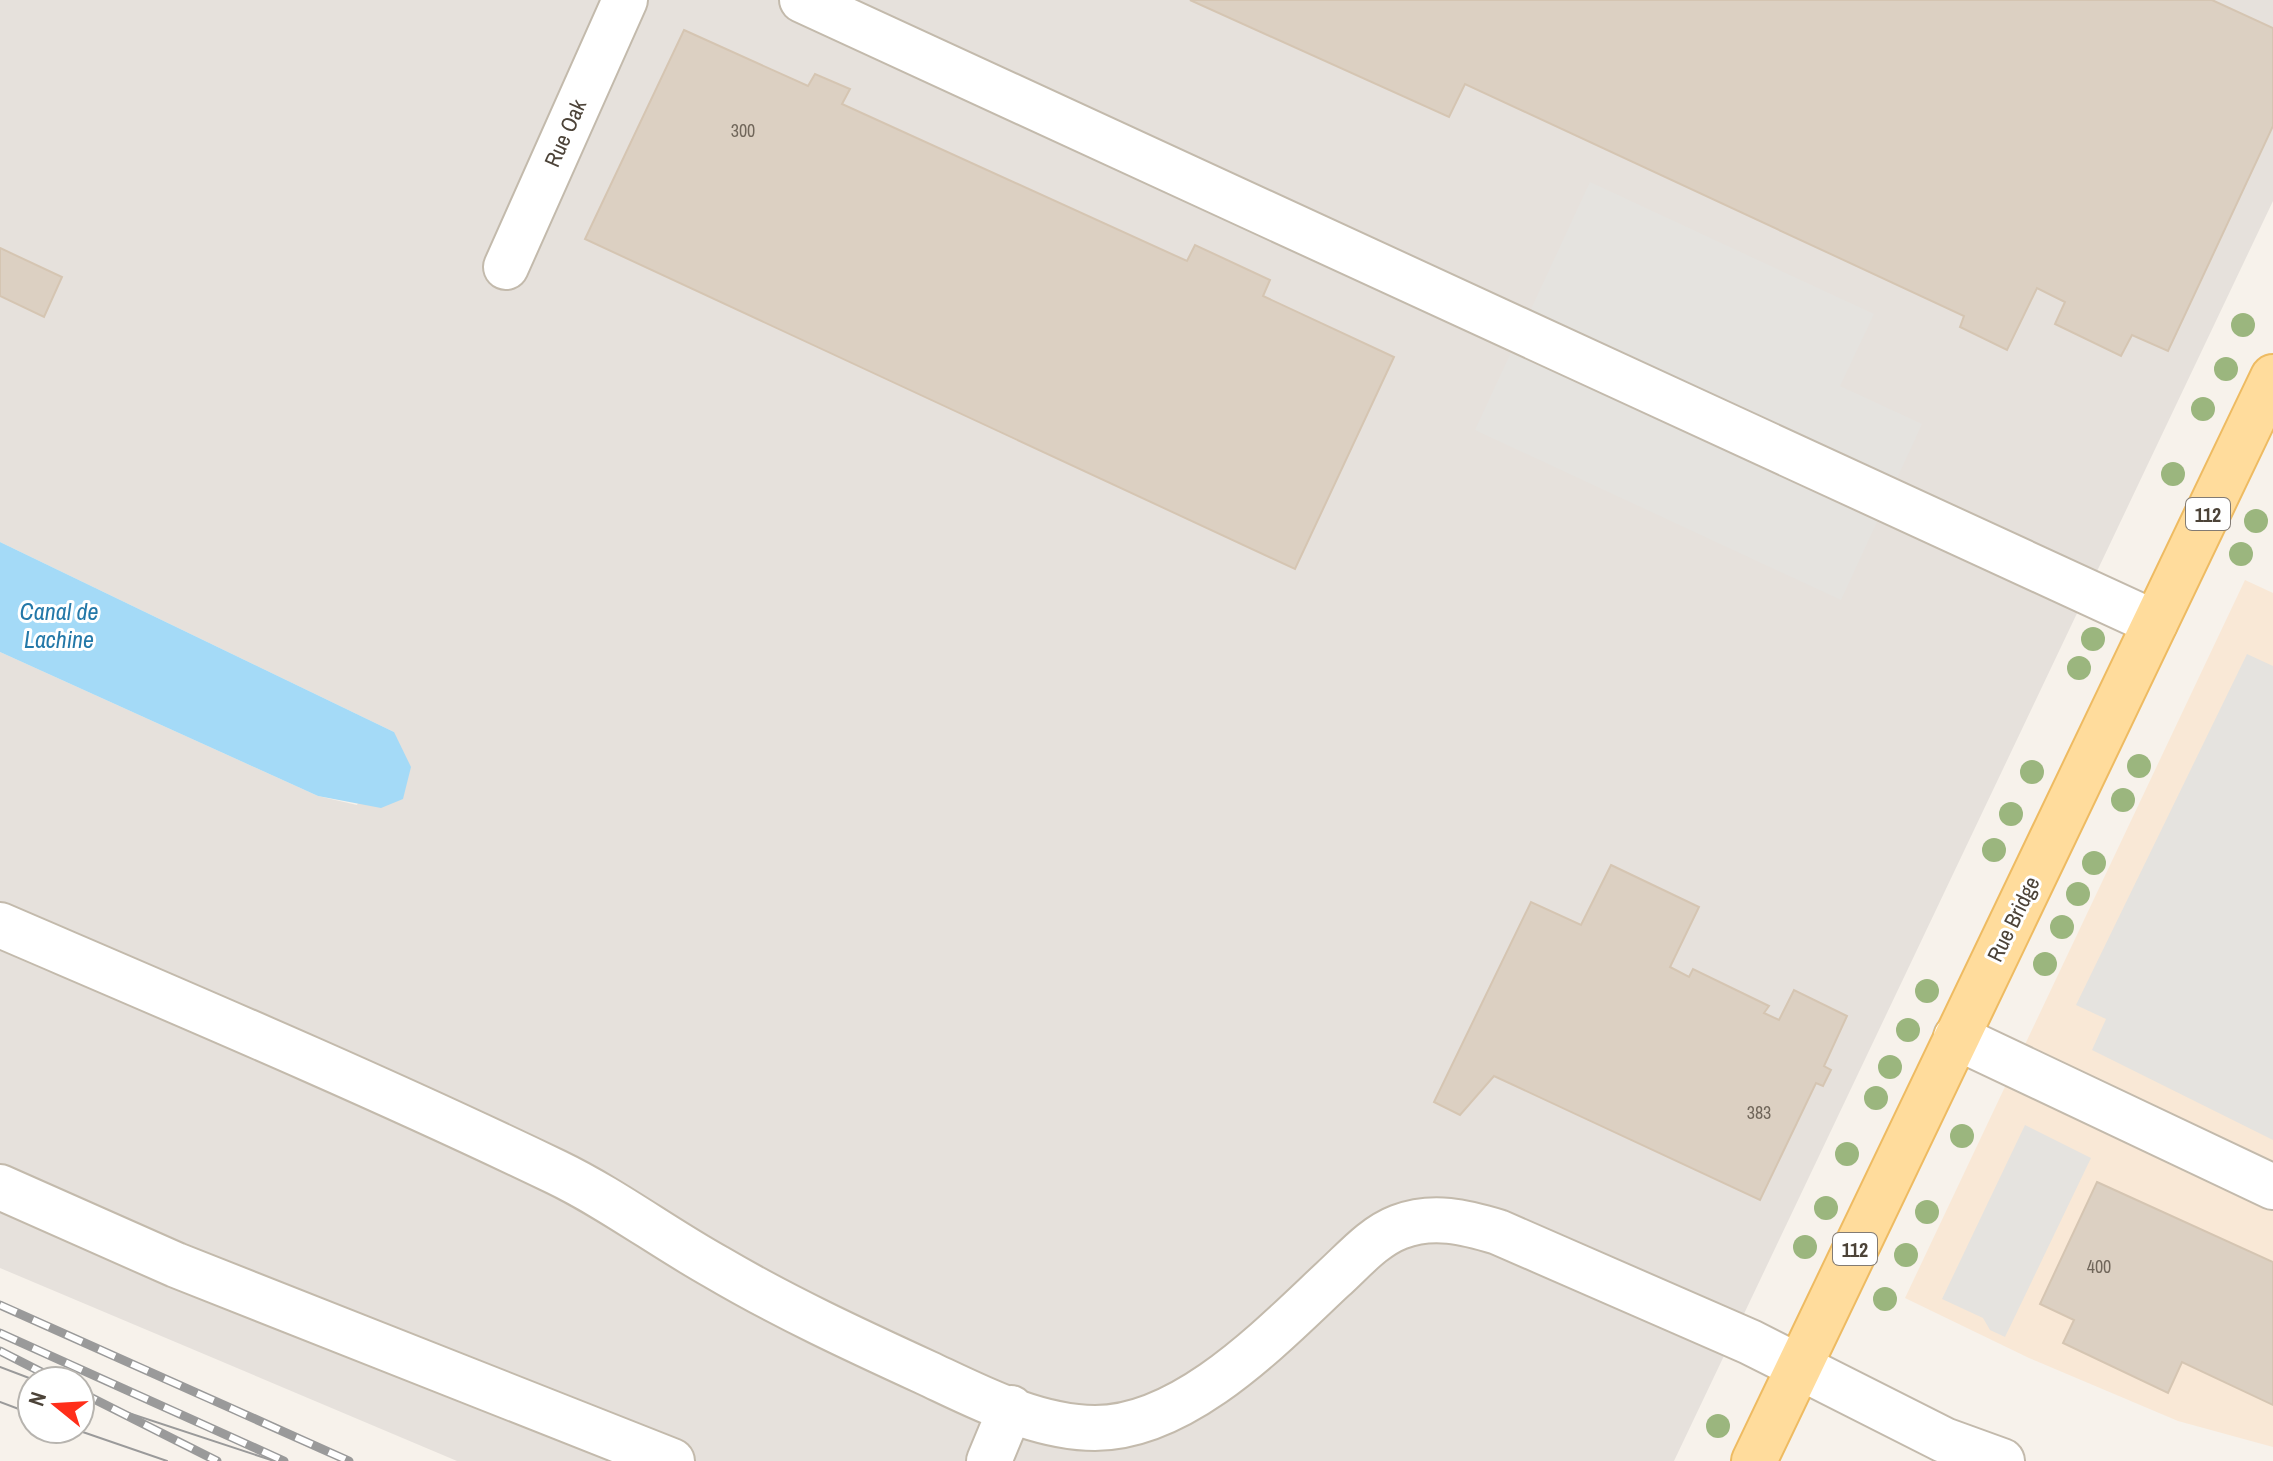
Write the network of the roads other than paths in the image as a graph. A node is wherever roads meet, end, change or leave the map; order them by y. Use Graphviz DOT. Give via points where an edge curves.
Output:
graph roads {
  1 [pos="625,0"];
  2 [pos="802,0"];
  3 [pos="506,267"];
  4 [pos="2273,377"];
  5 [pos="2155,623"];
  6 [pos="0,925"];
  7 [pos="1956,1037"];
  8 [pos="0,1187"];
  9 [pos="2273,1187"];
  10 [pos="1799,1366"];
  11 [pos="1011,1408"];
  12 [pos="1941,1451"];
  13 [pos="672,1461"];
  14 [pos="989,1461"];
  15 [pos="1754,1461"];
  16 [pos="2002,1461"];
  1 -- 3 [label="street, Rue Oak"];
  2 -- 5 [label="street"];
  4 -- 5 [label="main road, Rue Bridge / 112"];
  5 -- 7 [label="main road, Rue Bridge / 112"];
  6 -- 11 [label="street" via="561,1174 804,1316"];
  7 -- 9 [label="street"];
  7 -- 10 [label="main road, Rue Bridge / 112"];
  8 -- 13 [label="street" via="176,1265"];
  10 -- 11 [label="street" via="1498,1232 1457,1219 1402,1226 1379,1237 1219,1379 1151,1416 1096,1428"];
  10 -- 12 [label="street"];
  10 -- 15 [label="main road, Rue Bridge / 112"];
  11 -- 14 [label="street"];
  12 -- 16 [label="street"];
}
